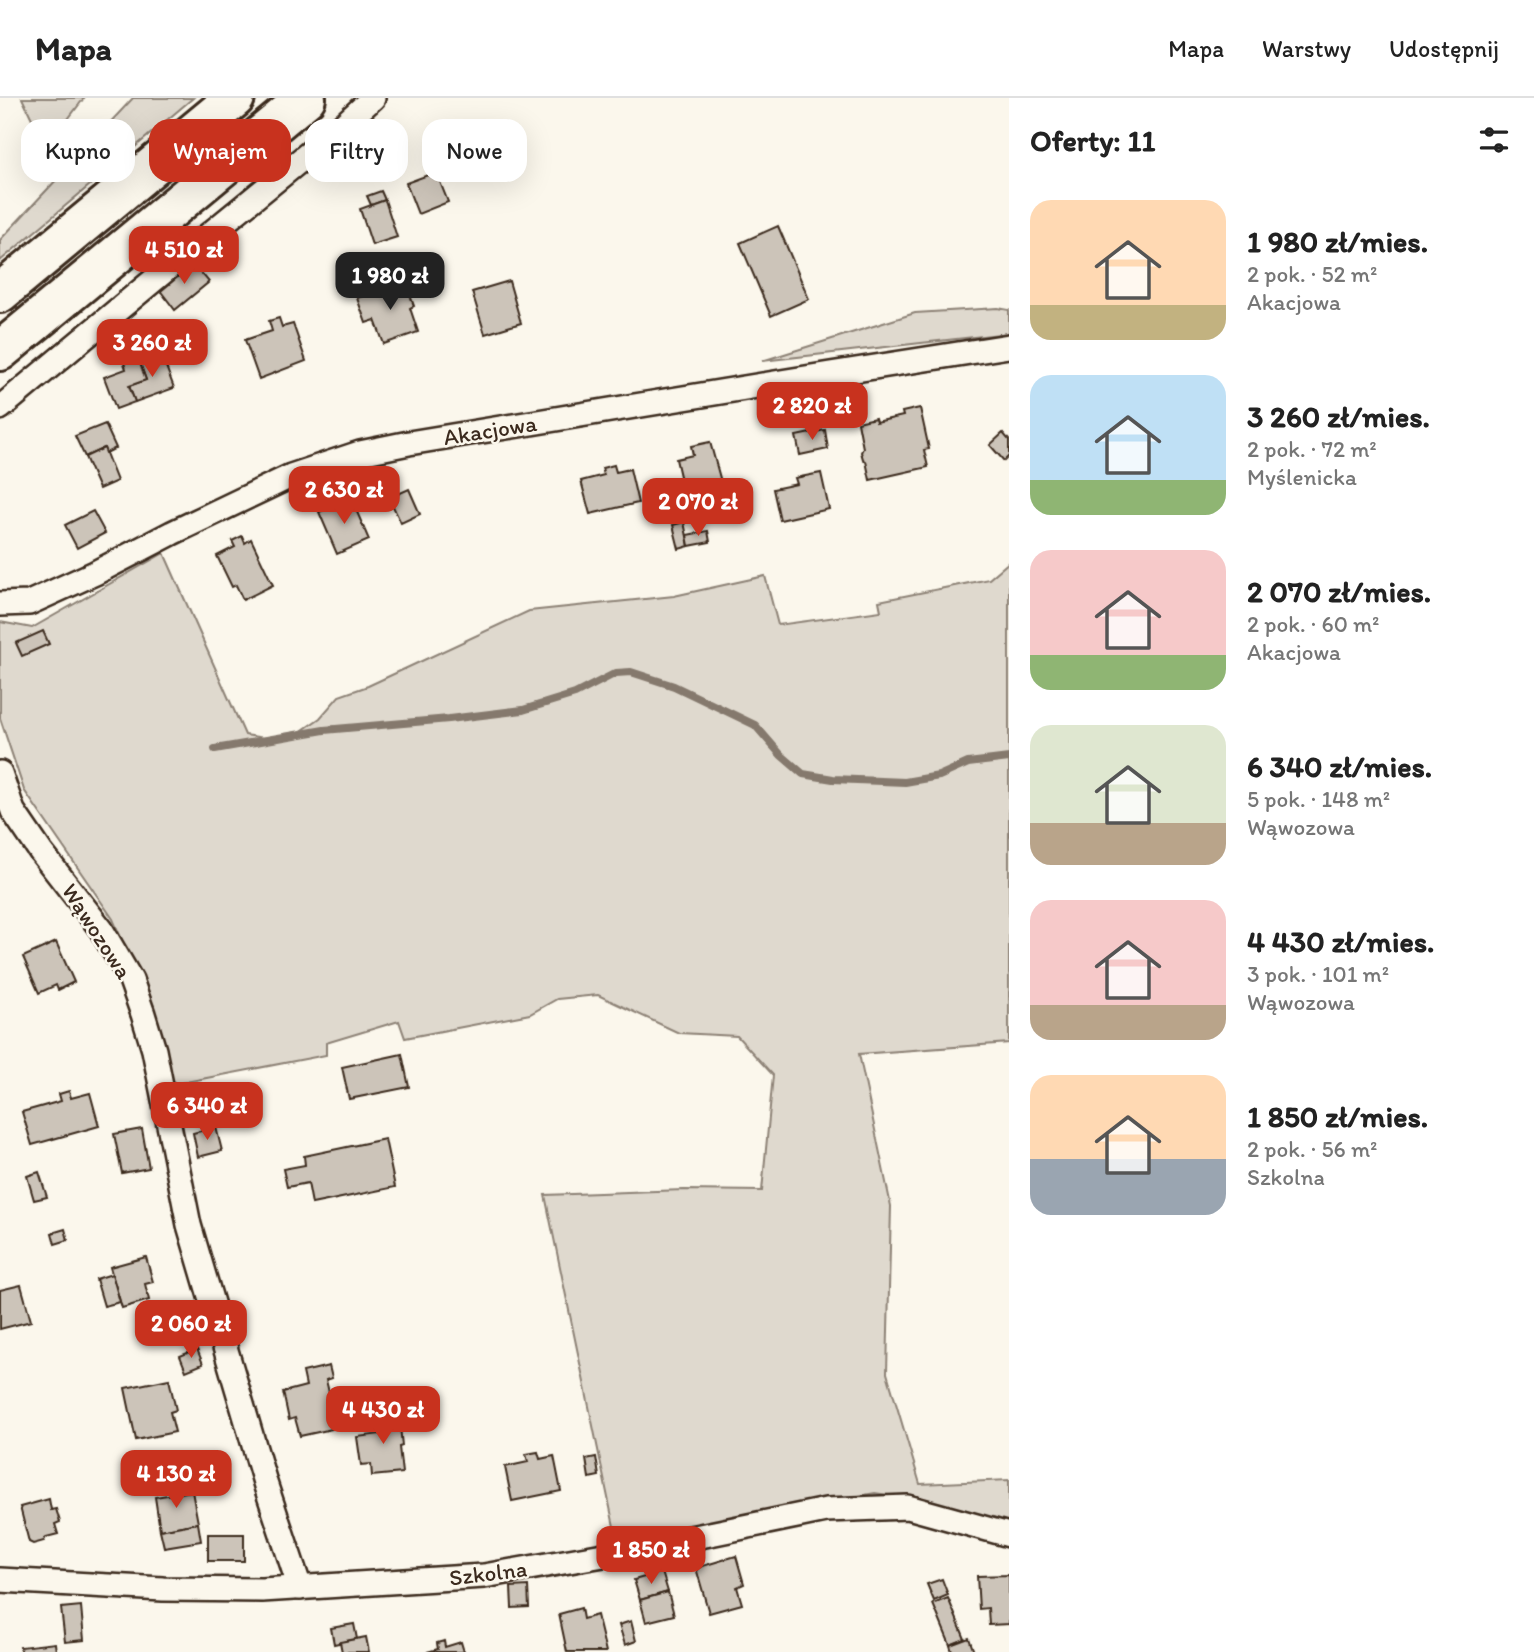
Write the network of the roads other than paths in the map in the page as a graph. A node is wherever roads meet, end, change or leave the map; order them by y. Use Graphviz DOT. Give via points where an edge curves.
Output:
graph roads {
  1 [pos="235,98"];
  2 [pos="306,98"];
  3 [pos="373,98"];
  4 [pos="0,293"];
  5 [pos="1009,346"];
  6 [pos="0,351"];
  7 [pos="0,408"];
  8 [pos="0,604"];
  9 [pos="0,773"];
  10 [pos="1009,1535"];
  11 [pos="0,1580"];
  12 [pos="300,1588"];
  1 -- 4 [label="highway"];
  2 -- 6 [label="highway"];
  3 -- 7 [label="street"];
  5 -- 8 [label="street, Akacjowa" via="360,453 291,476 29,603"];
  9 -- 12 [label="street, Wąwozowa" via="13,811 87,909 131,980 153,1050 189,1225"];
  10 -- 12 [label="street, Szkolna" via="908,1507 826,1510 484,1576"];
  11 -- 12 [label="street, Szkolna" via="163,1589"];
}
